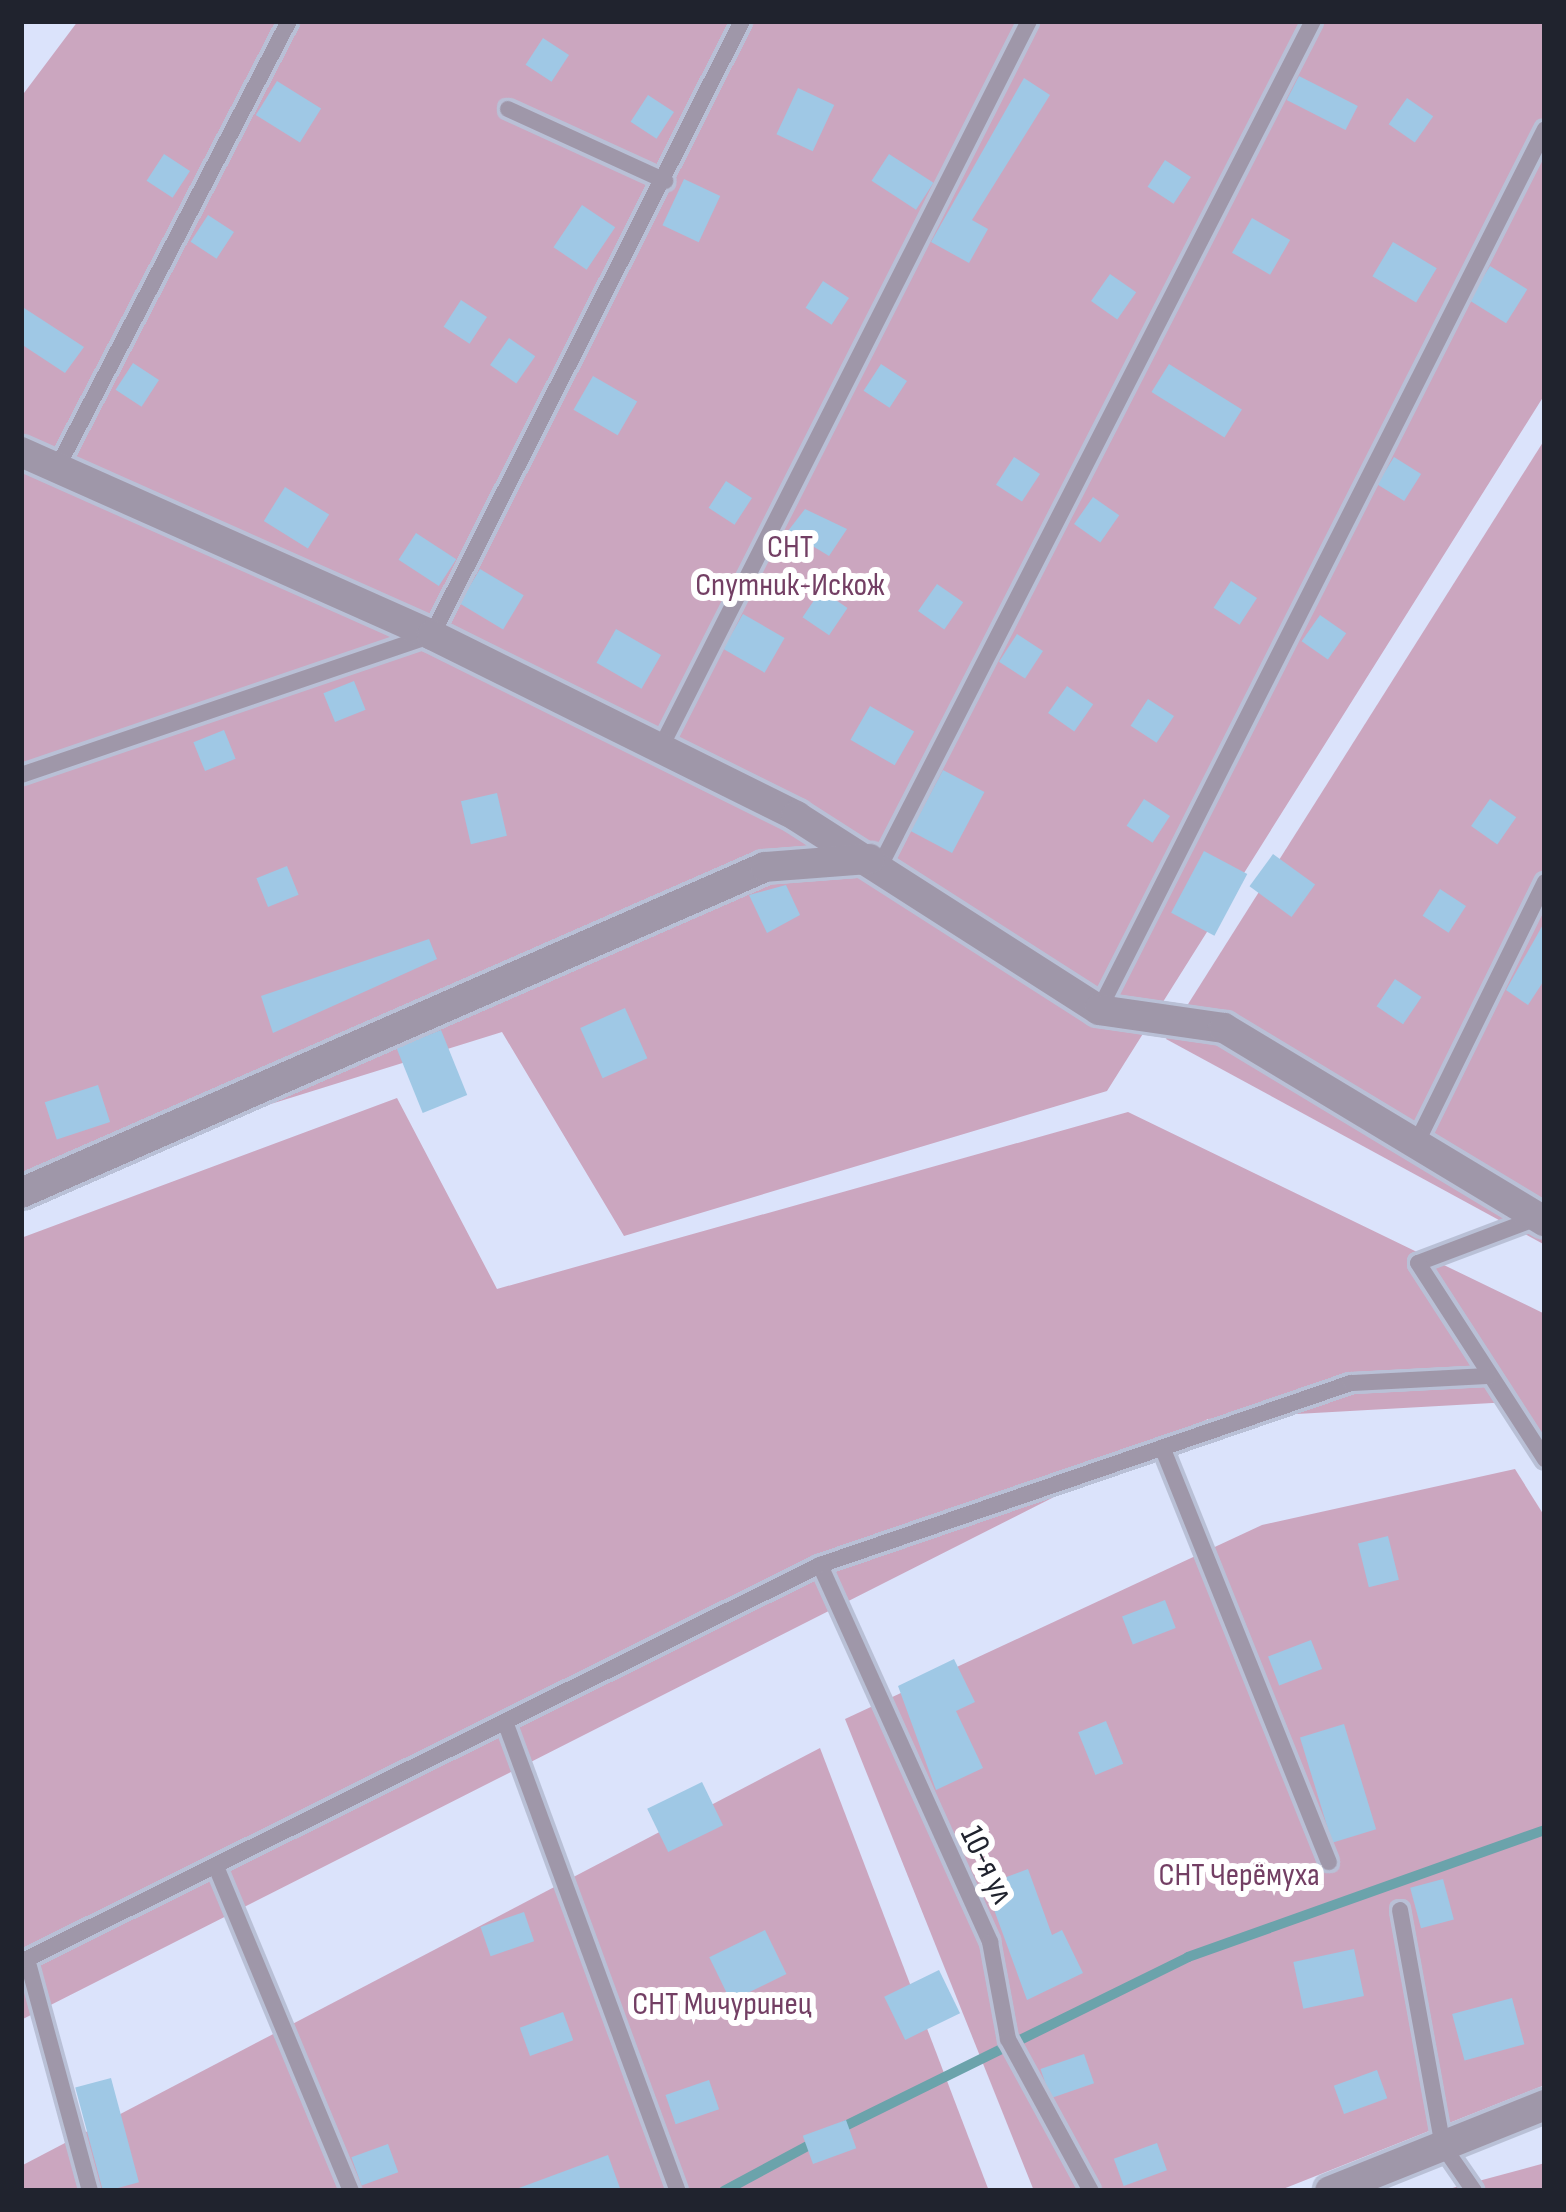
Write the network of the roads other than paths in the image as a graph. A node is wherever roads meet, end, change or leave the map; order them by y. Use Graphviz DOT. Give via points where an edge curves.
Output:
graph roads {
  1 [pos="289,21"];
  2 [pos="742,21"];
  3 [pos="1029,21"];
  4 [pos="1313,21"];
  5 [pos="508,110"];
  6 [pos="1545,129"];
  7 [pos="665,181"];
  8 [pos="21,452"];
  9 [pos="58,466"];
  10 [pos="432,635"];
  11 [pos="661,749"];
  12 [pos="21,775"];
  13 [pos="876,860"];
  14 [pos="1545,882"];
  15 [pos="1099,1010"];
  16 [pos="1416,1144"];
  17 [pos="21,1193"];
  18 [pos="1541,1220"];
  19 [pos="1489,1376"];
  20 [pos="1163,1452"];
  21 [pos="1545,1460"];
  22 [pos="820,1565"];
  23 [pos="507,1727"];
  24 [pos="1329,1862"];
  25 [pos="217,1869"];
  26 [pos="1400,1910"];
  27 [pos="1545,2105"];
  28 [pos="1443,2146"];
  29 [pos="90,2191"];
  30 [pos="351,2191"];
  31 [pos="677,2191"];
  32 [pos="1091,2191"];
  33 [pos="1330,2191"];
  34 [pos="1474,2191"];
  1 -- 9 [label="lane"];
  2 -- 7 [label="lane"];
  3 -- 11 [label="lane"];
  4 -- 13 [label="lane"];
  5 -- 7 [label="lane"];
  6 -- 15 [label="lane"];
  7 -- 10 [label="lane"];
  8 -- 9 [label="street"];
  9 -- 10 [label="street"];
  10 -- 11 [label="street"];
  10 -- 12 [label="lane"];
  11 -- 13 [label="street"];
  13 -- 15 [label="street"];
  13 -- 17 [label="street" via="765,867"];
  14 -- 16 [label="lane"];
  15 -- 16 [label="street" via="1225,1028"];
  16 -- 18 [label="street"];
  18 -- 19 [label="lane" via="1418,1263"];
  19 -- 20 [label="lane" via="1351,1383"];
  19 -- 21 [label="lane"];
  20 -- 22 [label="lane"];
  20 -- 24 [label="lane"];
  22 -- 23 [label="lane"];
  22 -- 32 [label="lane, 10-я ул" via="990,1942 1008,2039"];
  23 -- 25 [label="lane"];
  23 -- 31 [label="lane"];
  25 -- 29 [label="lane" via="27,1959"];
  25 -- 30 [label="lane"];
  26 -- 28 [label="lane"];
  27 -- 28 [label="street"];
  28 -- 33 [label="street"];
  28 -- 34 [label="lane"];
}
